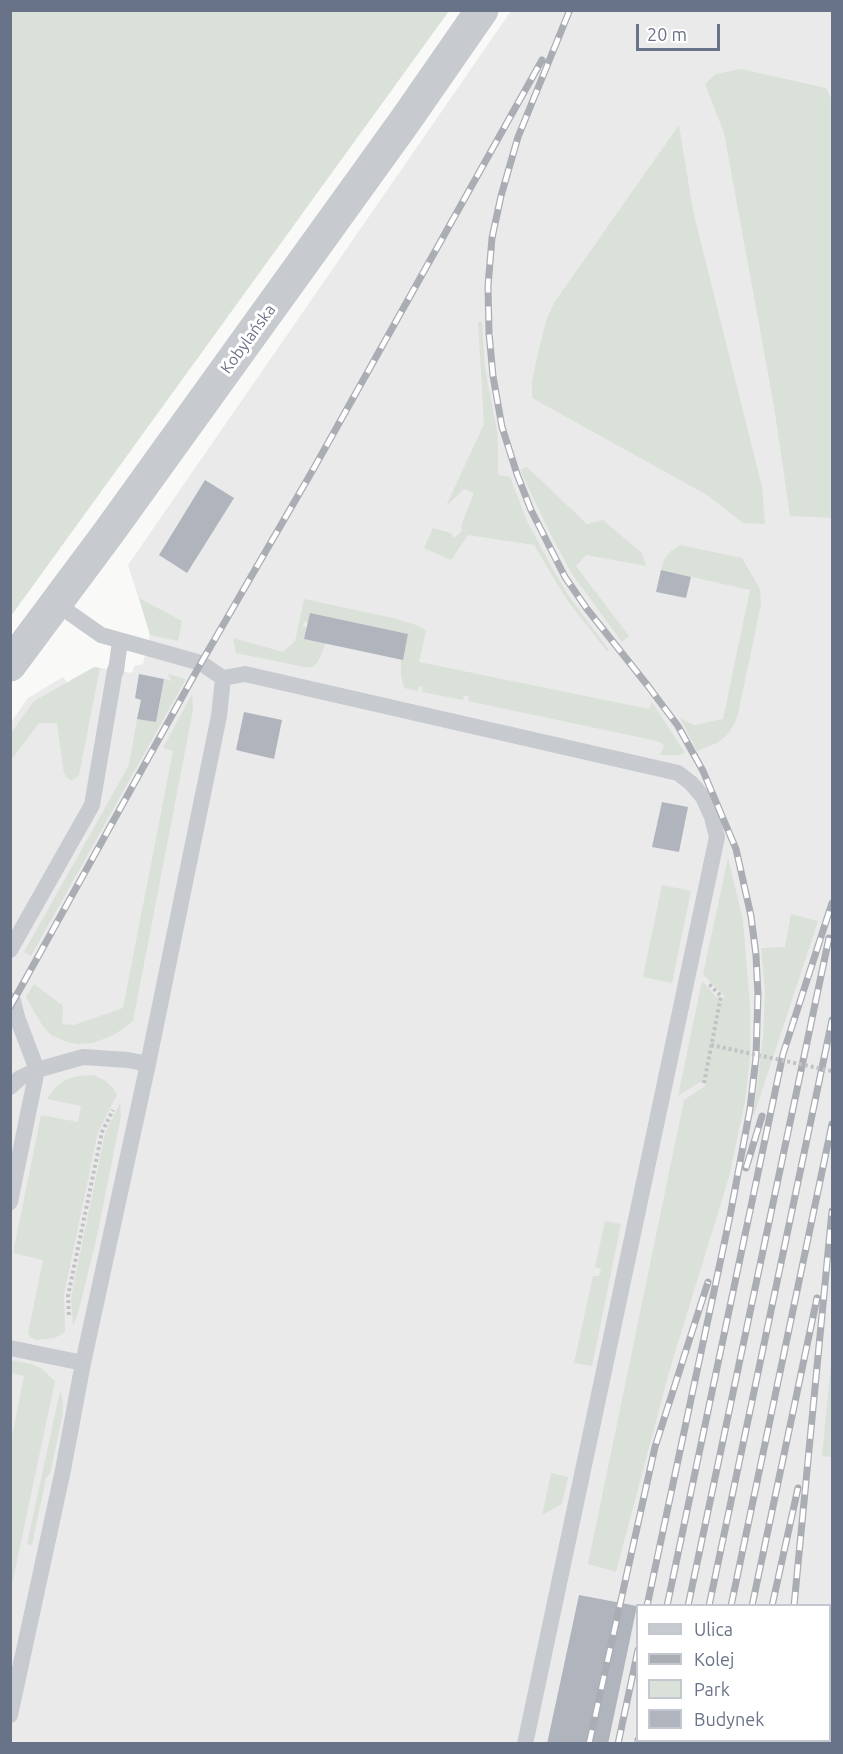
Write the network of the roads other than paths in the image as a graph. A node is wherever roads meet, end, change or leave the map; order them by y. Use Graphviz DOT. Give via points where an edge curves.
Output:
graph roads {
  1 [pos="482,10"];
  2 [pos="57,604"];
  3 [pos="120,641"];
  4 [pos="10,665"];
  5 [pos="223,678"];
  6 [pos="10,950"];
  7 [pos="10,1000"];
  8 [pos="148,1064"];
  9 [pos="37,1070"];
  10 [pos="10,1087"];
  11 [pos="10,1202"];
  12 [pos="10,1348"];
  13 [pos="83,1363"];
  14 [pos="10,1715"];
  15 [pos="525,1743"];
  1 -- 2 [label="street, Kobylańska"];
  2 -- 3 [label="lane" via="101,636"];
  2 -- 4 [label="street, Kobylańska"];
  3 -- 5 [label="lane" via="201,663"];
  3 -- 6 [label="lane" via="92,805"];
  5 -- 8 [label="lane" via="219,716"];
  5 -- 15 [label="lane" via="245,674 678,773 703,797 712,817 717,837"];
  7 -- 9 [label="lane"];
  8 -- 9 [label="lane" via="83,1057"];
  8 -- 13 [label="lane"];
  9 -- 10 [label="lane"];
  9 -- 11 [label="lane"];
  12 -- 13 [label="lane"];
  13 -- 14 [label="lane"];
}
